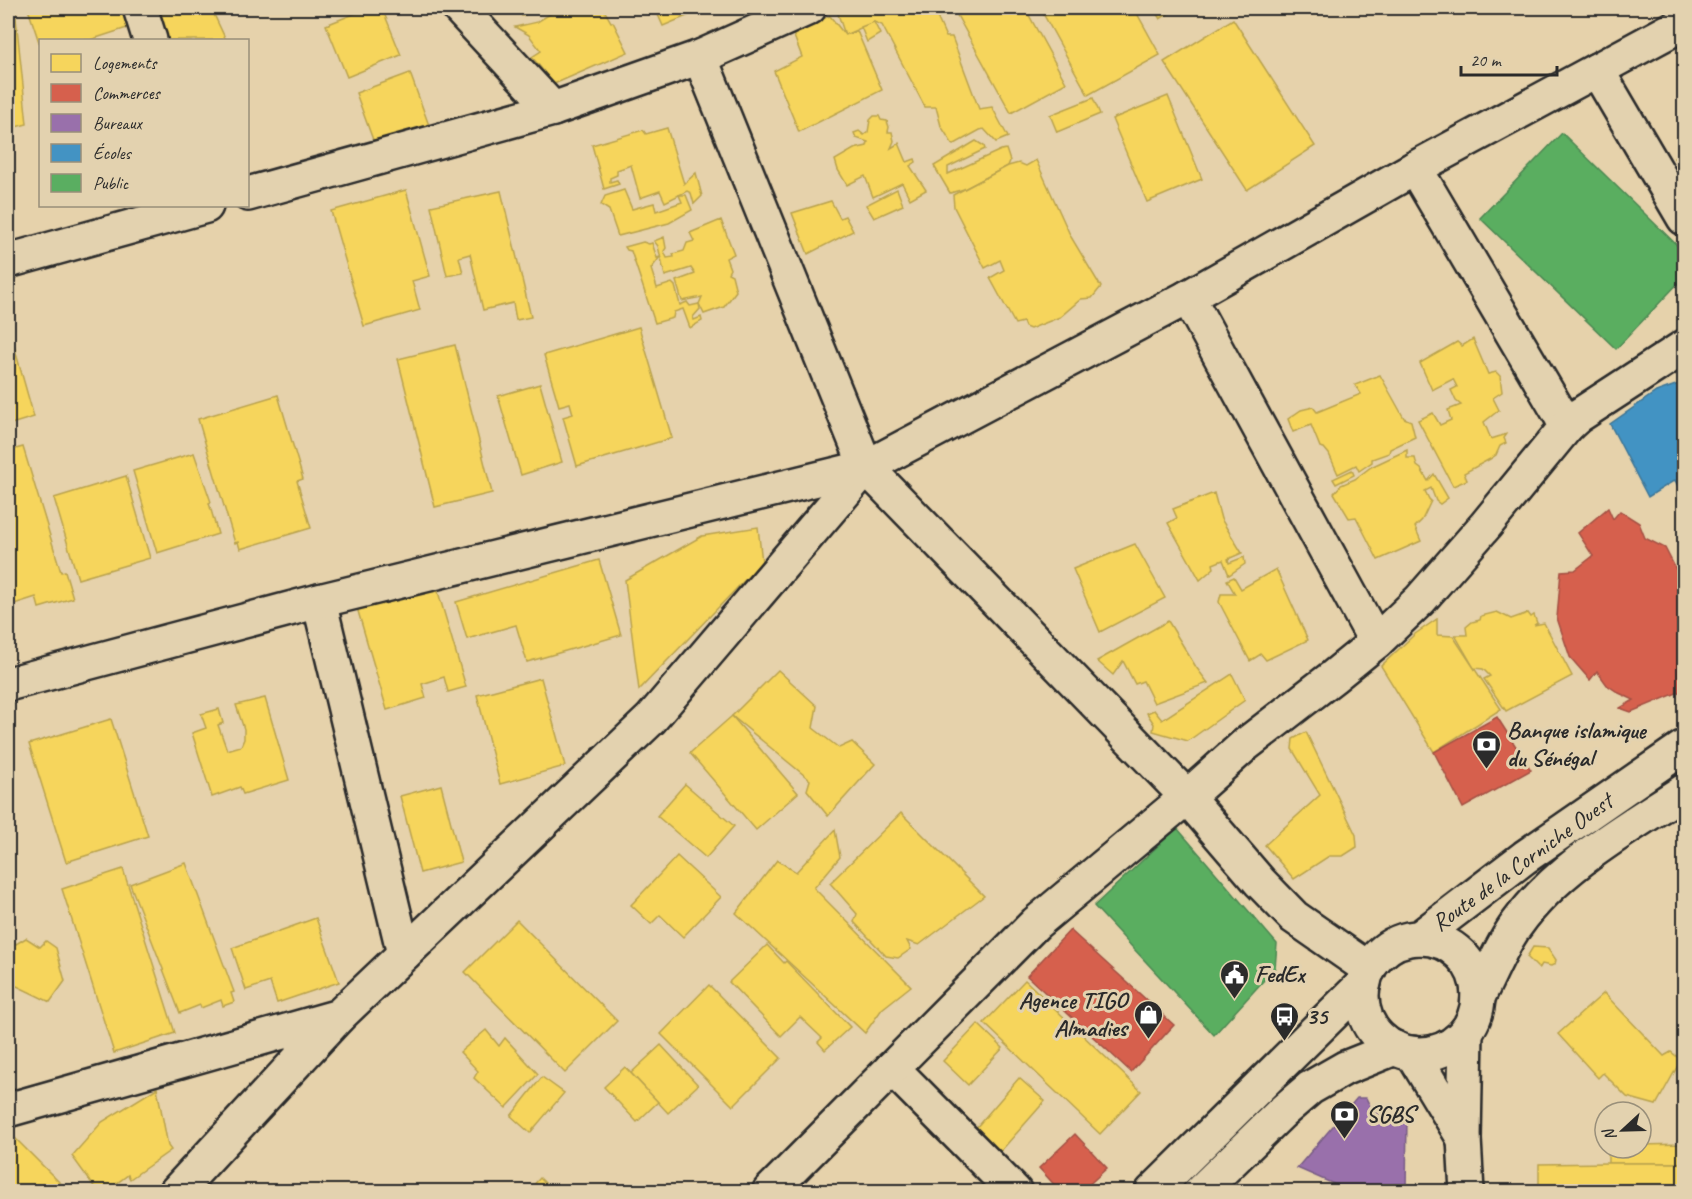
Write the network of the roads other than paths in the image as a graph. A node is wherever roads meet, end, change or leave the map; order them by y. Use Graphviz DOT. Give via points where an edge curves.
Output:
graph roads {
  1 [pos="140,8"];
  2 [pos="459,8"];
  3 [pos="809,8"];
  4 [pos="1684,23"];
  5 [pos="150,39"];
  6 [pos="700,57"];
  7 [pos="1596,70"];
  8 [pos="553,109"];
  9 [pos="1415,168"];
  10 [pos="249,194"];
  11 [pos="198,207"];
  12 [pos="1684,218"];
  13 [pos="8,261"];
  14 [pos="1188,297"];
  15 [pos="1684,347"];
  16 [pos="1567,426"];
  17 [pos="866,467"];
  18 [pos="319,601"];
  19 [pos="1376,642"];
  20 [pos="8,684"];
  21 [pos="1684,747"];
  22 [pos="1684,791"];
  23 [pos="1187,797"];
  24 [pos="1419,938"];
  25 [pos="404,954"];
  26 [pos="1366,976"];
  27 [pos="1478,997"];
  28 [pos="339,1016"];
  29 [pos="1466,1032"];
  30 [pos="1403,1051"];
  31 [pos="892,1068"];
  32 [pos="8,1110"];
  33 [pos="1464,1139"];
  34 [pos="176,1191"];
  35 [pos="769,1191"];
  36 [pos="1015,1191"];
  37 [pos="1152,1191"];
  38 [pos="1200,1191"];
  39 [pos="1467,1191"];
  1 -- 5 [label="main road"];
  2 -- 8 [label="main road"];
  3 -- 6 [label="main road"];
  4 -- 7 [label="main road"];
  6 -- 8 [label="main road"];
  6 -- 17 [label="main road"];
  7 -- 9 [label="main road"];
  7 -- 12 [label="main road"];
  8 -- 10 [label="main road"];
  9 -- 14 [label="main road"];
  9 -- 16 [label="main road"];
  11 -- 13 [label="main road"];
  14 -- 17 [label="main road"];
  14 -- 19 [label="main road"];
  15 -- 16 [label="main road"];
  16 -- 19 [label="main road" via="1420,600"];
  17 -- 18 [label="main road"];
  17 -- 23 [label="main road"];
  17 -- 25 [label="main road" via="651,718"];
  18 -- 20 [label="main road"];
  18 -- 25 [label="main road"];
  19 -- 23 [label="main road" via="1245,745"];
  21 -- 24 [label="main road, Route de la Corniche Ouest" via="1534,850"];
  22 -- 27 [label="main road, Route de la Corniche Ouest" via="1613,837 1549,886 1516,925"];
  23 -- 26 [label="main road" via="1294,917"];
  23 -- 31 [label="main road" via="1036,923"];
  24 -- 26 [label="main road" via="1390,946 1378,956"];
  24 -- 27 [label="main road" via="1445,943 1466,960 1477,984"];
  25 -- 28 [label="main road"];
  26 -- 30 [label="main road" via="1363,996 1368,1021 1384,1041"];
  26 -- 37 [label="main road"];
  27 -- 29 [label="main road" via="1475,1016"];
  28 -- 32 [label="main road"];
  28 -- 34 [label="main road"];
  29 -- 30 [label="main road" via="1442,1050"];
  29 -- 33 [label="main road"];
  30 -- 33 [label="main road"];
  30 -- 38 [label="main road" via="1345,1068 1310,1088"];
  31 -- 35 [label="main road"];
  31 -- 36 [label="main road"];
  33 -- 39 [label="main road"];
}
